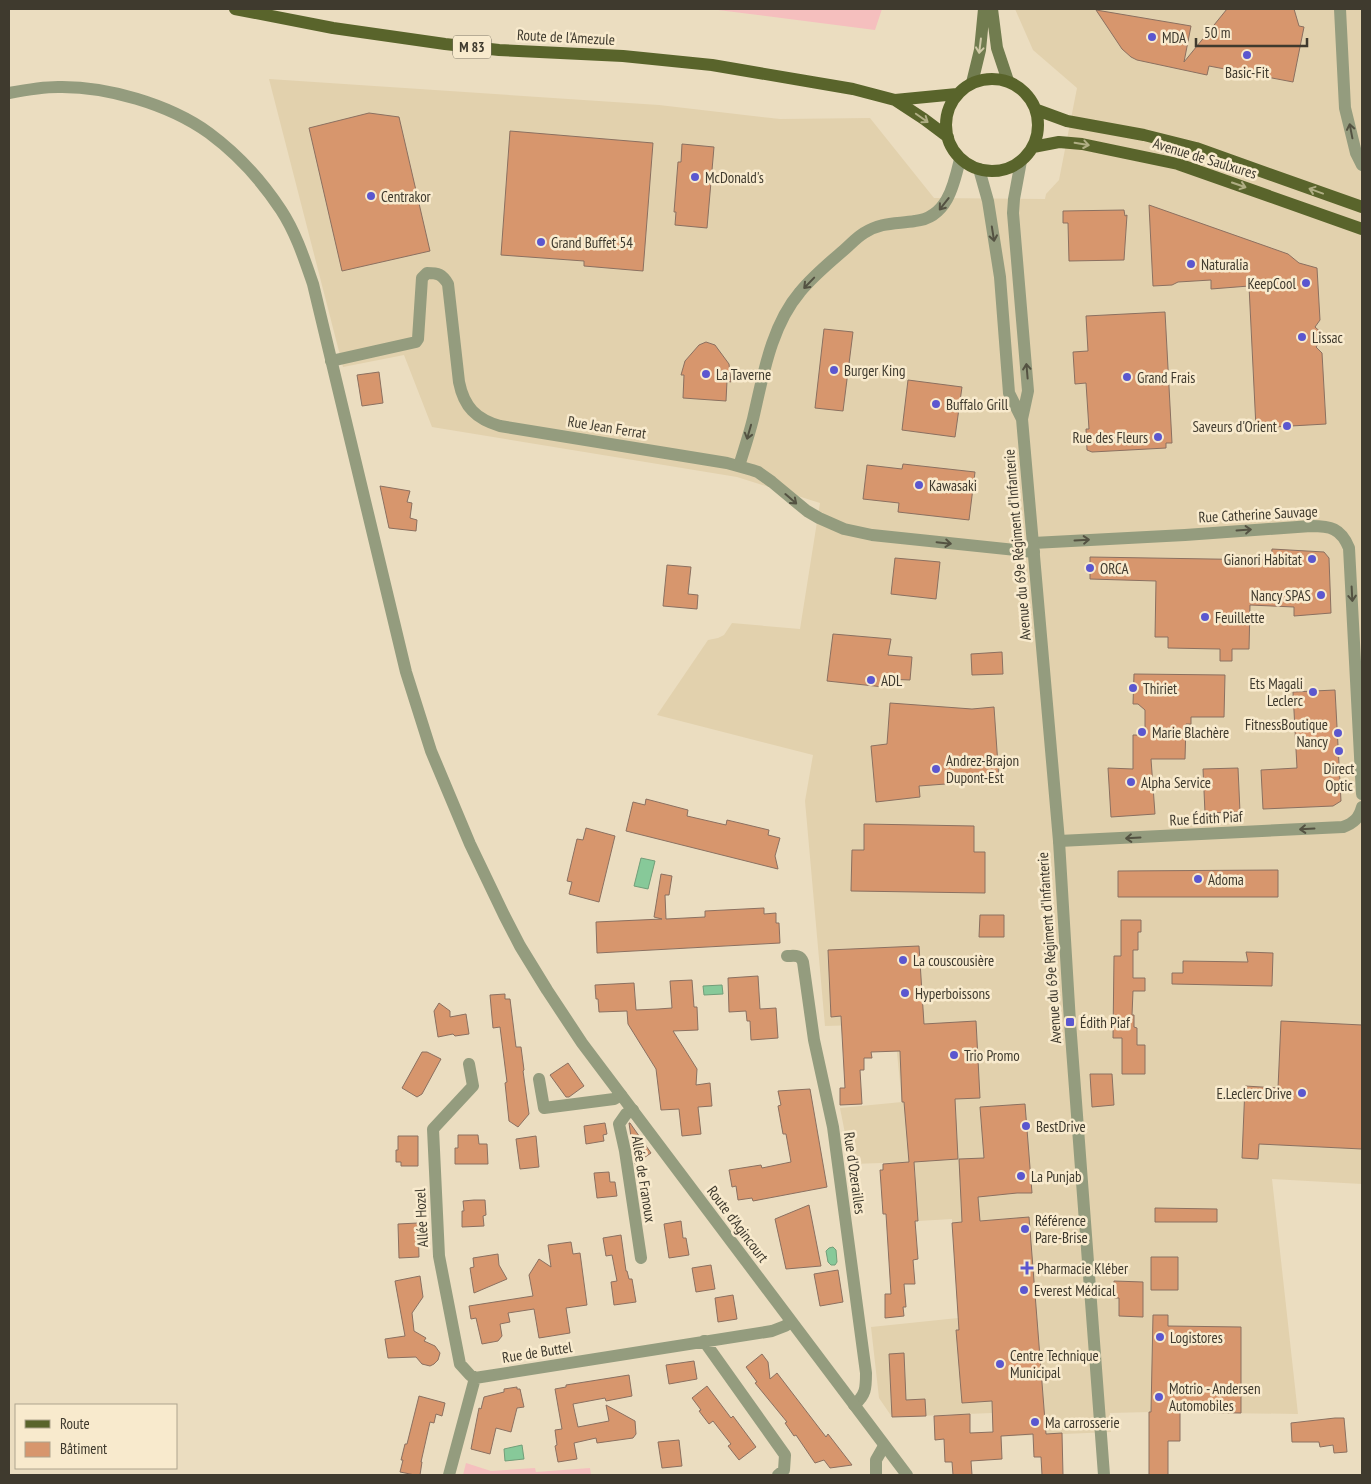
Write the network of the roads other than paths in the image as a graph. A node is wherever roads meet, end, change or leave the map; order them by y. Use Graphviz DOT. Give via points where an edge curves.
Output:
graph roads {
  1 [pos="235,9"];
  2 [pos="984,9"];
  3 [pos="992,9"];
  4 [pos="1340,9"];
  5 [pos="1008,80"];
  6 [pos="972,83"];
  7 [pos="9,93"];
  8 [pos="957,94"];
  9 [pos="895,100"];
  10 [pos="1037,110"];
  11 [pos="948,137"];
  12 [pos="1033,147"];
  13 [pos="960,159"];
  14 [pos="1021,161"];
  15 [pos="1362,165"];
  16 [pos="979,169"];
  17 [pos="1362,207"];
  18 [pos="1362,228"];
  19 [pos="331,361"];
  20 [pos="1022,419"];
  21 [pos="739,466"];
  22 [pos="1034,548"];
  23 [pos="1362,794"];
  24 [pos="1362,806"];
  25 [pos="1059,841"];
  26 [pos="787,956"];
  27 [pos="469,1064"];
  28 [pos="539,1079"];
  29 [pos="621,1095"];
  30 [pos="633,1110"];
  31 [pos="641,1258"];
  32 [pos="791,1322"];
  33 [pos="704,1341"];
  34 [pos="475,1378"];
  35 [pos="854,1405"];
  36 [pos="884,1446"];
  37 [pos="449,1475"];
  38 [pos="778,1475"];
  39 [pos="876,1475"];
  40 [pos="906,1475"];
  41 [pos="1104,1475"];
  1 -- 9 [label="main road, Route de l'Amezule / M 83" via="333,28 445,44 712,65"];
  2 -- 6 [label="main road, one-way" via="980,50"];
  3 -- 5 [label="main road" via="997,48"];
  15 -- 4 [label="street, one-way" via="1345,108"];
  5 -- 6 [label="main road" via="989,78"];
  5 -- 10 [label="main road" via="1026,92"];
  6 -- 8 [label="main road"];
  7 -- 19 [label="street, Route d'Agincourt" via="59,87 124,95 177,114 208,132 249,170 292,229 312,284"];
  8 -- 9 [label="main road, Route de l'Amezule / M 83"];
  8 -- 11 [label="main road" via="947,114"];
  9 -- 11 [label="main road, Route de l'Amezule / M 83, one-way"];
  10 -- 12 [label="main road" via="1038,135"];
  17 -- 10 [label="main road, Avenue de Saulxures, one-way" via="1196,148 1060,119"];
  11 -- 13 [label="main road"];
  12 -- 14 [label="main road"];
  12 -- 18 [label="main road, Avenue de Saulxures, one-way" via="1059,142 1082,144 1178,164"];
  13 -- 16 [label="main road"];
  13 -- 21 [label="street, one-way" via="950,195 932,216 879,226 864,233 800,292 787,311 770,351"];
  14 -- 16 [label="main road" via="1001,170"];
  20 -- 14 [label="street, Avenue du 69e Régiment d'Infanterie, one-way" via="1028,391 1014,213"];
  16 -- 20 [label="street, Avenue du 69e Régiment d'Infanterie, one-way" via="988,201 1000,277 1009,393"];
  19 -- 21 [label="street, Rue Jean Ferrat" via="416,342 422,278 427,273 436,274 444,277 448,284 461,392 473,412 486,421"];
  19 -- 29 [label="street, Route d'Agincourt" via="406,672 431,751 482,871 520,946 582,1043"];
  20 -- 22 [label="street, Avenue du 69e Régiment d'Infanterie"];
  21 -- 22 [label="street, Rue Jean Ferrat, one-way" via="772,482 807,511 844,529 872,535"];
  22 -- 23 [label="street, Rue Catherine Sauvage, one-way" via="1311,526 1336,530 1349,548"];
  22 -- 25 [label="street, Avenue du 69e Régiment d'Infanterie"];
  24 -- 25 [label="street, Rue Édith Piaf, one-way" via="1358,818 1343,827"];
  25 -- 41 [label="street, Avenue du 69e Régiment d'Infanterie"];
  26 -- 35 [label="street, Rue d'Ozerailles" via="802,958 814,1040 833,1127 866,1373 864,1396"];
  27 -- 34 [label="street, Allée Hozel" via="473,1086 433,1129 439,1256 460,1364"];
  28 -- 29 [label="street" via="544,1108 614,1099"];
  29 -- 30 [label="street, Route d'Agincourt"];
  30 -- 31 [label="street, Allée de Franoux" via="619,1124"];
  30 -- 32 [label="street, Route d'Agincourt"];
  32 -- 33 [label="street, Rue de Buttel" via="772,1331"];
  32 -- 35 [label="street, Route d'Agincourt"];
  33 -- 34 [label="street, Rue de Buttel"];
  33 -- 38 [label="street" via="784,1455 784,1470"];
  34 -- 37 [label="street"];
  35 -- 36 [label="street, Route d'Agincourt"];
  36 -- 39 [label="street" via="876,1460"];
  36 -- 40 [label="street, Route d'Agincourt"];
}
